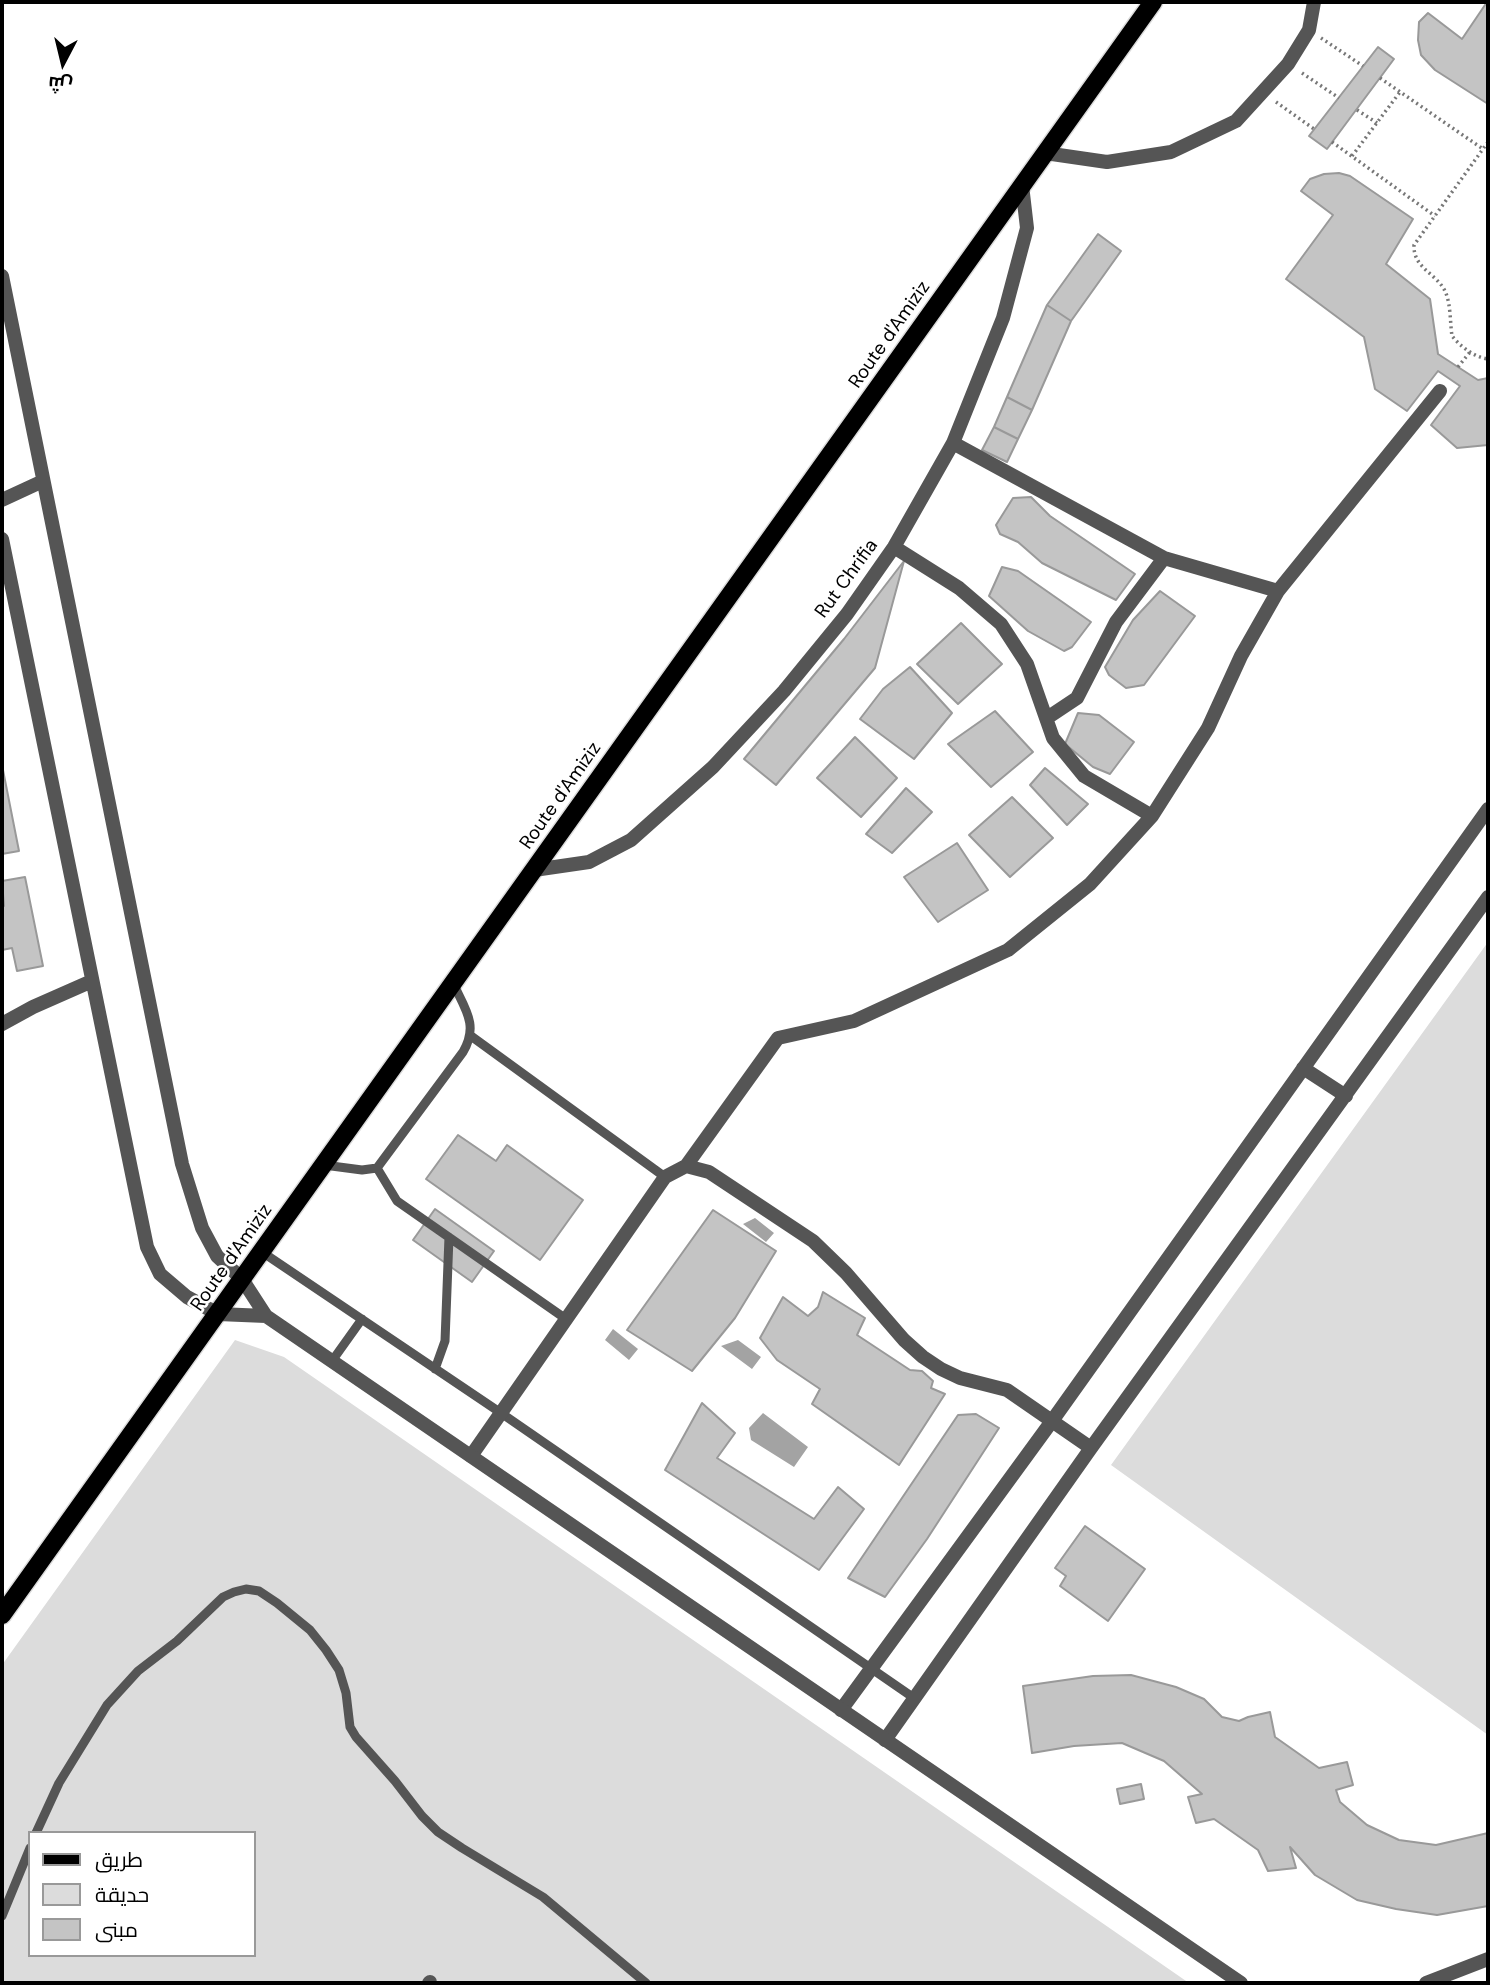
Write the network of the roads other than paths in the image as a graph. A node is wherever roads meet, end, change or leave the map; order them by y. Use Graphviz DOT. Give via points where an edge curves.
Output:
graph roads {
  1 [pos="1153,2"];
  2 [pos="1314,2"];
  3 [pos="1045,153"];
  4 [pos="1022,185"];
  5 [pos="2,276"];
  6 [pos="1440,391"];
  7 [pos="953,443"];
  8 [pos="43,481"];
  9 [pos="2,499"];
  10 [pos="2,539"];
  11 [pos="894,547"];
  12 [pos="1164,558"];
  13 [pos="1278,590"];
  14 [pos="1047,718"];
  15 [pos="1488,809"];
  16 [pos="1152,816"];
  17 [pos="534,870"];
  18 [pos="1488,897"];
  19 [pos="92,981"];
  20 [pos="453,983"];
  21 [pos="2,1024"];
  22 [pos="471,1036"];
  23 [pos="1303,1068"];
  24 [pos="1346,1096"];
  25 [pos="324,1165"];
  26 [pos="686,1166"];
  27 [pos="377,1168"];
  28 [pos="665,1177"];
  29 [pos="449,1237"];
  30 [pos="262,1252"];
  31 [pos="243,1279"];
  32 [pos="218,1314"];
  33 [pos="266,1316"];
  34 [pos="362,1319"];
  35 [pos="566,1319"];
  36 [pos="332,1361"];
  37 [pos="435,1369"];
  38 [pos="500,1413"];
  39 [pos="1052,1421"];
  40 [pos="1091,1448"];
  41 [pos="471,1456"];
  42 [pos="2,1615"];
  43 [pos="871,1668"];
  44 [pos="914,1698"];
  45 [pos="841,1710"];
  46 [pos="885,1740"];
  47 [pos="37,1831"];
  48 [pos="28,1853"];
  49 [pos="2,1916"];
  50 [pos="1488,1959"];
  51 [pos="646,1983"];
  52 [pos="1241,1983"];
  53 [pos="1426,1983"];
  1 -- 3 [label="main road, Route d'Amiziz"];
  2 -- 3 [label="street" via="1309,30 1288,64 1236,121 1171,152 1107,162"];
  3 -- 4 [label="main road, Route d'Amiziz"];
  4 -- 7 [label="street, Rut Chrifia" via="1027,228 1003,318"];
  4 -- 17 [label="main road, Route d'Amiziz"];
  5 -- 8 [label="street"];
  6 -- 13 [label="street"];
  7 -- 11 [label="street, Rut Chrifia"];
  7 -- 12 [label="street"];
  8 -- 9 [label="street"];
  8 -- 31 [label="street" via="182,1164 202,1228 218,1256"];
  10 -- 19 [label="street"];
  11 -- 14 [label="street" via="959,587 1001,624 1027,664"];
  11 -- 17 [label="street, Rut Chrifia" via="784,691 713,767 662,813 631,840 589,862"];
  12 -- 13 [label="street"];
  12 -- 14 [label="street" via="1116,622 1077,698"];
  13 -- 16 [label="street" via="1208,728"];
  14 -- 16 [label="street" via="1053,738 1084,776"];
  15 -- 23 [label="street"];
  16 -- 26 [label="street" via="1090,884 1008,950 854,1021 778,1038"];
  17 -- 20 [label="main road, Route d'Amiziz"];
  18 -- 24 [label="street"];
  19 -- 21 [label="street"];
  19 -- 32 [label="street" via="148,1247 160,1274 187,1297"];
  20 -- 22 [label="lane" via="471,1019"];
  20 -- 25 [label="main road, Route d'Amiziz"];
  22 -- 27 [label="lane"];
  22 -- 28 [label="lane"];
  23 -- 24 [label="street"];
  23 -- 39 [label="street"];
  24 -- 40 [label="street"];
  25 -- 27 [label="lane"];
  25 -- 30 [label="main road, Route d'Amiziz"];
  26 -- 28 [label="street"];
  26 -- 39 [label="street" via="709,1172 813,1241 923,1357 960,1378 1007,1390"];
  27 -- 29 [label="lane" via="397,1201"];
  28 -- 35 [label="street"];
  29 -- 35 [label="lane"];
  29 -- 37 [label="lane" via="445,1341"];
  30 -- 31 [label="main road, Route d'Amiziz"];
  30 -- 34 [label="lane"];
  31 -- 32 [label="main road, Route d'Amiziz"];
  31 -- 33 [label="street"];
  32 -- 33 [label="street"];
  32 -- 42 [label="main road, Route d'Amiziz"];
  33 -- 36 [label="street"];
  34 -- 36 [label="lane"];
  34 -- 37 [label="lane"];
  35 -- 38 [label="street"];
  36 -- 41 [label="street"];
  37 -- 38 [label="lane"];
  38 -- 41 [label="street"];
  38 -- 43 [label="lane"];
  39 -- 40 [label="street"];
  39 -- 43 [label="street"];
  40 -- 44 [label="street"];
  41 -- 45 [label="street"];
  43 -- 44 [label="lane"];
  43 -- 45 [label="street"];
  44 -- 46 [label="street"];
  45 -- 46 [label="street"];
  46 -- 52 [label="street"];
  47 -- 51 [label="lane" via="59,1783 107,1706 138,1671 223,1597 246,1589 259,1591 310,1630 326,1650 339,1670 350,1727 422,1816 438,1832 542,1898"];
  48 -- 49 [label="lane"];
  50 -- 53 [label="street"];
}
